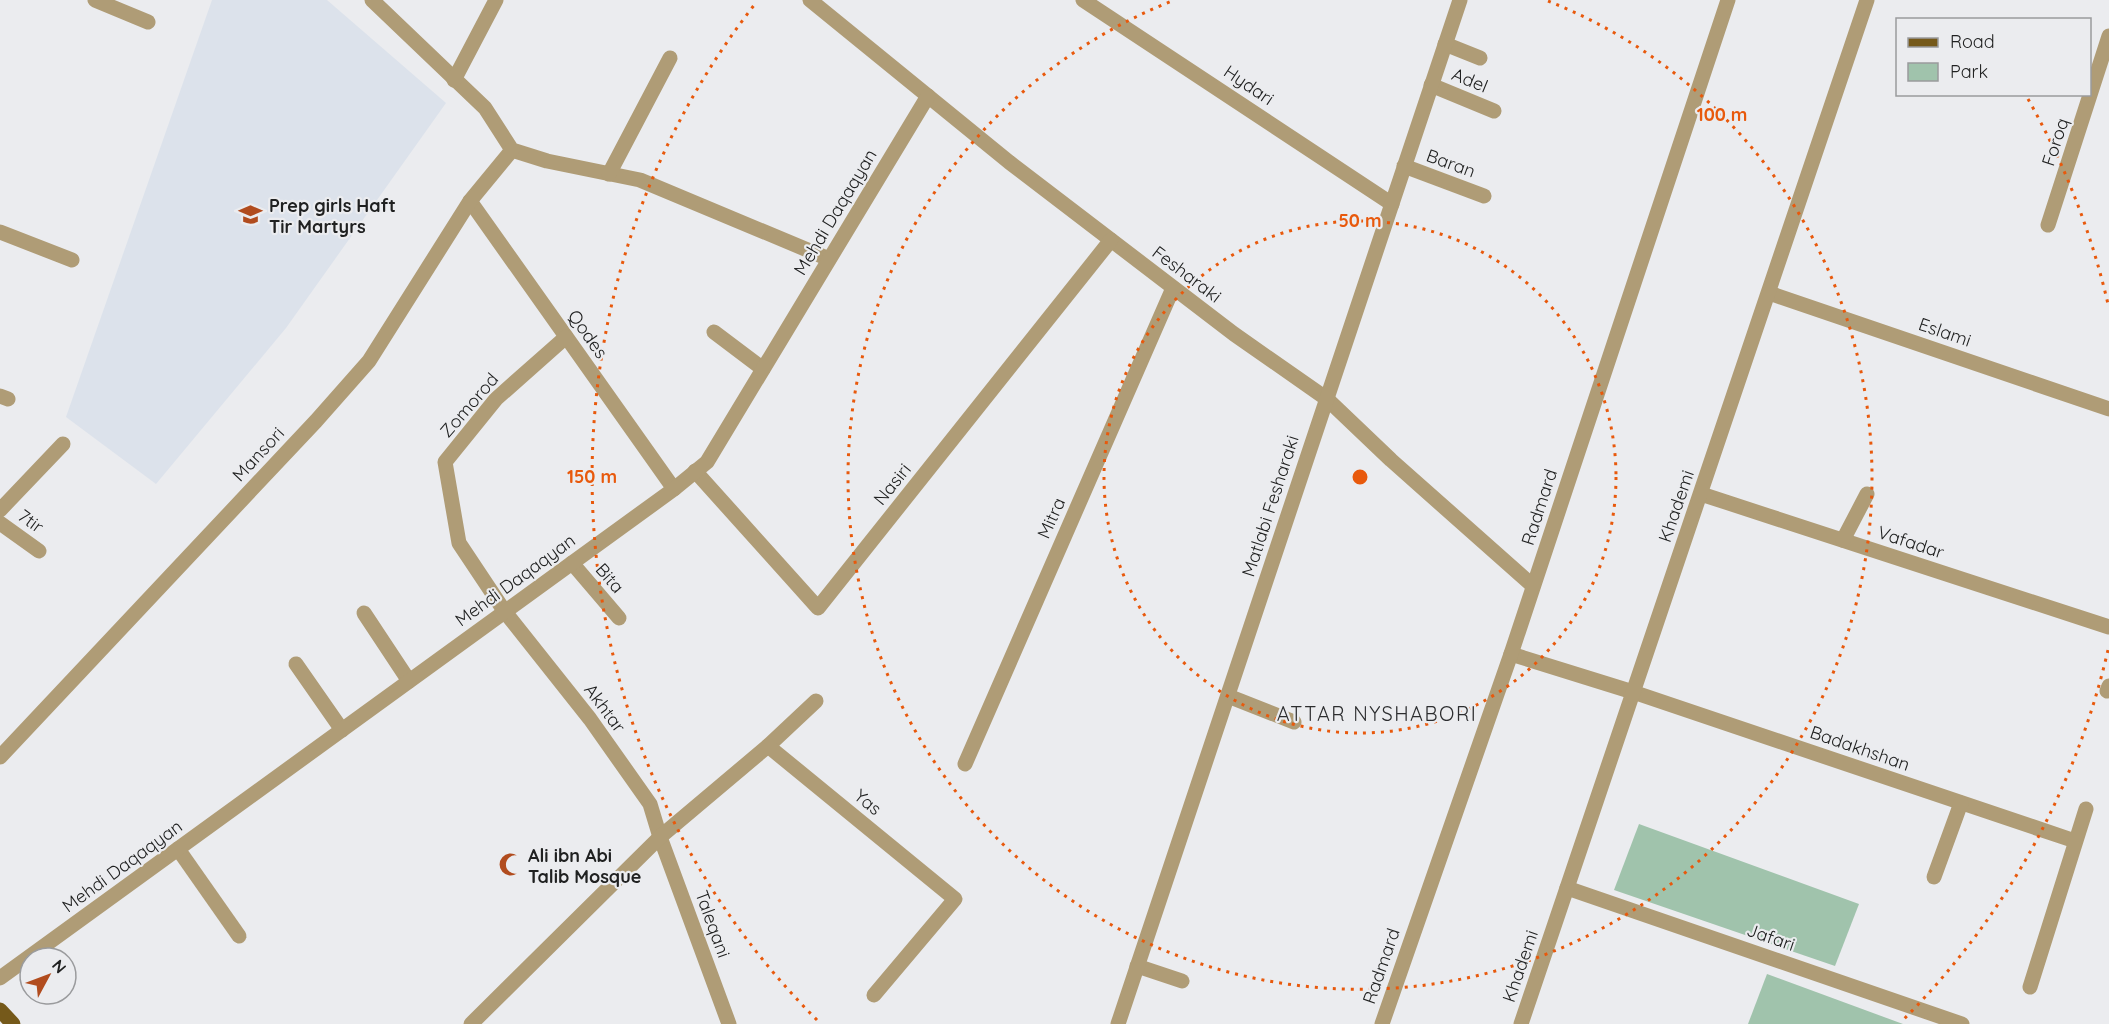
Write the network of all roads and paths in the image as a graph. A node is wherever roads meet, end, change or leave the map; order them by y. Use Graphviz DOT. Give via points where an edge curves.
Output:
graph roads {
  1 [pos="95,0"];
  2 [pos="372,0"];
  3 [pos="496,0"];
  4 [pos="810,0"];
  5 [pos="1083,0"];
  6 [pos="1460,0"];
  7 [pos="1728,0"];
  8 [pos="1868,0"];
  9 [pos="148,22"];
  10 [pos="2109,36"];
  11 [pos="1445,44"];
  12 [pos="670,58"];
  13 [pos="1480,58"];
  14 [pos="454,80"];
  15 [pos="1431,85"];
  16 [pos="2091,92"];
  17 [pos="928,96"];
  18 [pos="2090,96"];
  19 [pos="1494,111"];
  20 [pos="512,150"];
  21 [pos="1404,166"];
  22 [pos="609,174"];
  23 [pos="1484,196"];
  24 [pos="470,201"];
  25 [pos="1392,204"];
  26 [pos="2048,225"];
  27 [pos="0,232"];
  28 [pos="1111,240"];
  29 [pos="829,259"];
  30 [pos="72,260"];
  31 [pos="1173,288"];
  32 [pos="1769,293"];
  33 [pos="714,332"];
  34 [pos="566,337"];
  35 [pos="763,369"];
  36 [pos="1327,399"];
  37 [pos="2109,409"];
  38 [pos="63,444"];
  39 [pos="695,471"];
  40 [pos="674,489"];
  41 [pos="1701,494"];
  42 [pos="1867,494"];
  43 [pos="0,510"];
  44 [pos="0,523"];
  45 [pos="1843,540"];
  46 [pos="39,550"];
  47 [pos="572,563"];
  48 [pos="1533,586"];
  49 [pos="505,612"];
  50 [pos="364,613"];
  51 [pos="619,618"];
  52 [pos="2109,627"];
  53 [pos="1511,654"];
  54 [pos="296,664"];
  55 [pos="409,681"];
  56 [pos="1633,692"];
  57 [pos="1228,696"];
  58 [pos="816,701"];
  59 [pos="1294,722"];
  60 [pos="342,730"];
  61 [pos="768,746"];
  62 [pos="0,757"];
  63 [pos="965,764"];
  64 [pos="1961,803"];
  65 [pos="2086,809"];
  66 [pos="660,837"];
  67 [pos="2075,841"];
  68 [pos="178,849"];
  69 [pos="1934,877"];
  70 [pos="1567,888"];
  71 [pos="239,936"];
  72 [pos="1137,966"];
  73 [pos="0,978"];
  74 [pos="1182,981"];
  75 [pos="2030,987"];
  76 [pos="874,995"];
  77 [pos="0,1010"];
  78 [pos="13,1024"];
  79 [pos="471,1024"];
  80 [pos="729,1024"];
  81 [pos="1118,1024"];
  82 [pos="1382,1024"];
  83 [pos="1521,1024"];
  84 [pos="1962,1024"];
  1 -- 9 [label="street"];
  2 -- 14 [label="street"];
  3 -- 14 [label="street"];
  4 -- 17 [label="street, Fesharaki"];
  5 -- 25 [label="street, Hydari"];
  6 -- 11 [label="street, Matlabi Fesharaki"];
  7 -- 48 [label="street, Radmard"];
  8 -- 32 [label="street, Khademi"];
  10 -- 16 [label="street, Foroq"];
  11 -- 13 [label="street"];
  11 -- 15 [label="street, Matlabi Fesharaki"];
  12 -- 22 [label="street"];
  14 -- 20 [label="street" via="485,108"];
  15 -- 19 [label="street, Adel"];
  15 -- 21 [label="street, Matlabi Fesharaki"];
  17 -- 28 [label="street, Fesharaki"];
  17 -- 29 [label="street, Mehdi Daqaqyan"];
  18 -- 26 [label="street, Foroq"];
  20 -- 22 [label="street"];
  20 -- 24 [label="street, Mansori"];
  21 -- 23 [label="street, Baran"];
  21 -- 25 [label="street, Matlabi Fesharaki"];
  22 -- 29 [label="street" via="640,180"];
  24 -- 34 [label="street, Qodes"];
  24 -- 62 [label="street, Mansori" via="369,361"];
  25 -- 36 [label="street, Matlabi Fesharaki"];
  27 -- 30 [label="street"];
  28 -- 31 [label="street, Fesharaki"];
  28 -- 39 [label="street, Nasiri" via="818,609"];
  29 -- 35 [label="street, Mehdi Daqaqyan"];
  31 -- 36 [label="street, Fesharaki"];
  31 -- 63 [label="street, Mitra"];
  32 -- 37 [label="street, Eslami"];
  32 -- 41 [label="street, Khademi"];
  33 -- 35 [label="street"];
  34 -- 40 [label="street, Qodes"];
  34 -- 49 [label="street, Zomorod" via="496,399 446,462 459,543"];
  35 -- 39 [label="street, Mehdi Daqaqyan" via="707,462"];
  36 -- 48 [label="street, Fesharaki"];
  36 -- 57 [label="street, Matlabi Fesharaki"];
  38 -- 43 [label="street"];
  39 -- 40 [label="street, Mehdi Daqaqyan"];
  40 -- 47 [label="street, Mehdi Daqaqyan"];
  41 -- 45 [label="street, Vafadar"];
  41 -- 56 [label="street, Khademi"];
  42 -- 45 [label="street"];
  44 -- 46 [label="street, 7tir"];
  45 -- 52 [label="street, Vafadar"];
  47 -- 49 [label="street, Mehdi Daqaqyan"];
  47 -- 51 [label="street, Bita"];
  48 -- 53 [label="street, Radmard"];
  49 -- 55 [label="street, Mehdi Daqaqyan"];
  49 -- 66 [label="street, Akhtar" via="590,719 650,804"];
  50 -- 55 [label="street"];
  53 -- 56 [label="street, Badakhshan"];
  53 -- 82 [label="street, Radmard"];
  54 -- 60 [label="street"];
  55 -- 60 [label="street, Mehdi Daqaqyan"];
  56 -- 64 [label="street, Badakhshan"];
  56 -- 70 [label="street, Khademi"];
  57 -- 59 [label="street"];
  57 -- 72 [label="street, Matlabi Fesharaki"];
  58 -- 61 [label="street"];
  60 -- 68 [label="street, Mehdi Daqaqyan"];
  61 -- 66 [label="street"];
  61 -- 76 [label="street, Yas" via="956,899"];
  64 -- 67 [label="street, Badakhshan"];
  64 -- 69 [label="street"];
  65 -- 67 [label="street"];
  66 -- 79 [label="street"];
  66 -- 80 [label="street, Taleqani"];
  67 -- 75 [label="street"];
  68 -- 71 [label="street"];
  68 -- 73 [label="street, Mehdi Daqaqyan"];
  70 -- 83 [label="street, Khademi"];
  70 -- 84 [label="street, Jafari"];
  72 -- 74 [label="street"];
  72 -- 81 [label="street, Matlabi Fesharaki"];
  77 -- 78 [label="main road"];
}
